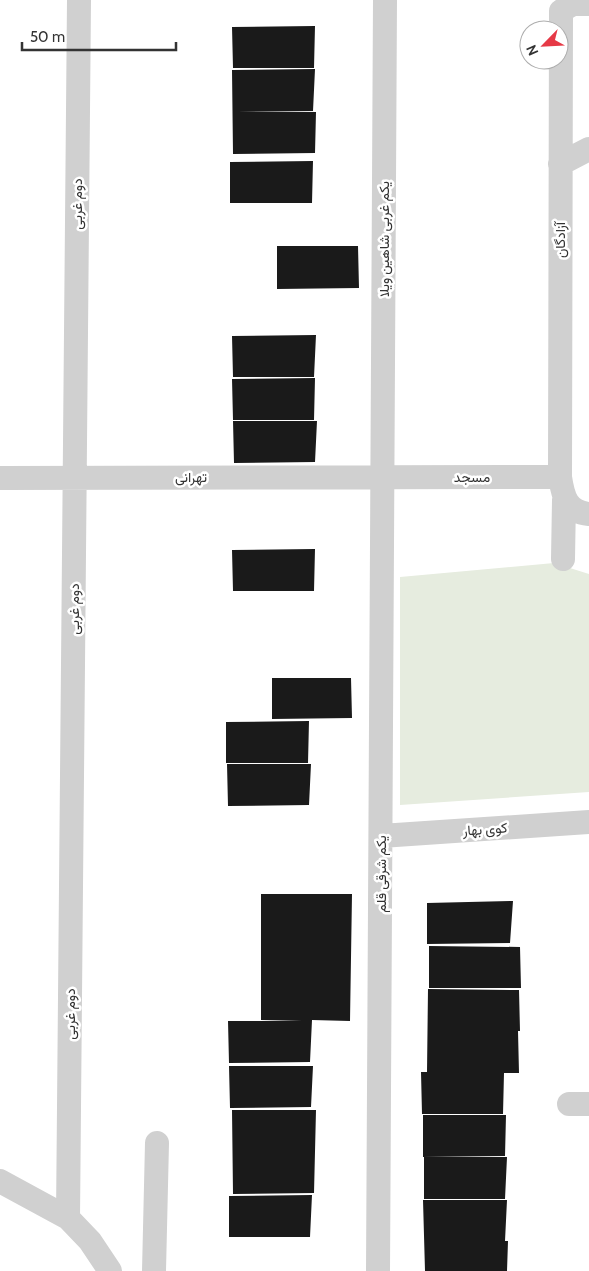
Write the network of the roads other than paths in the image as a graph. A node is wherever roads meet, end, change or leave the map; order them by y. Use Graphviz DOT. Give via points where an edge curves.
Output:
graph roads {
  1 [pos="79,0"];
  2 [pos="385,0"];
  3 [pos="589,4"];
  4 [pos="589,150"];
  5 [pos="560,164"];
  6 [pos="383,477"];
  7 [pos="0,478"];
  8 [pos="75,478"];
  9 [pos="573,501"];
  10 [pos="563,559"];
  11 [pos="589,822"];
  12 [pos="381,836"];
  13 [pos="157,1143"];
  14 [pos="0,1181"];
  15 [pos="68,1218"];
  16 [pos="90,1241"];
  17 [pos="90,1271"];
  18 [pos="110,1271"];
  19 [pos="154,1271"];
  20 [pos="378,1271"];
  1 -- 8 [label="street, دوم غربی"];
  2 -- 6 [label="street, یکم غربی شاهین ویلا"];
  3 -- 5 [label="street, آزادگان" via="573,4 561,11"];
  4 -- 5 [label="street"];
  5 -- 9 [label="street, آزادگان"];
  6 -- 8 [label="street, تهرانی"];
  6 -- 9 [label="street, مسجد"];
  6 -- 12 [label="street, یکم شرقی قلم"];
  7 -- 8 [label="street, تهرانی"];
  8 -- 15 [label="street, دوم غربی"];
  9 -- 10 [label="street, آزادگان"];
  11 -- 12 [label="street, کوی بهار"];
  12 -- 20 [label="street, یکم شرقی قلم"];
  13 -- 19 [label="street"];
  14 -- 15 [label="street"];
  15 -- 16 [label="street"];
  16 -- 17 [label="street"];
  16 -- 18 [label="street"];
}
